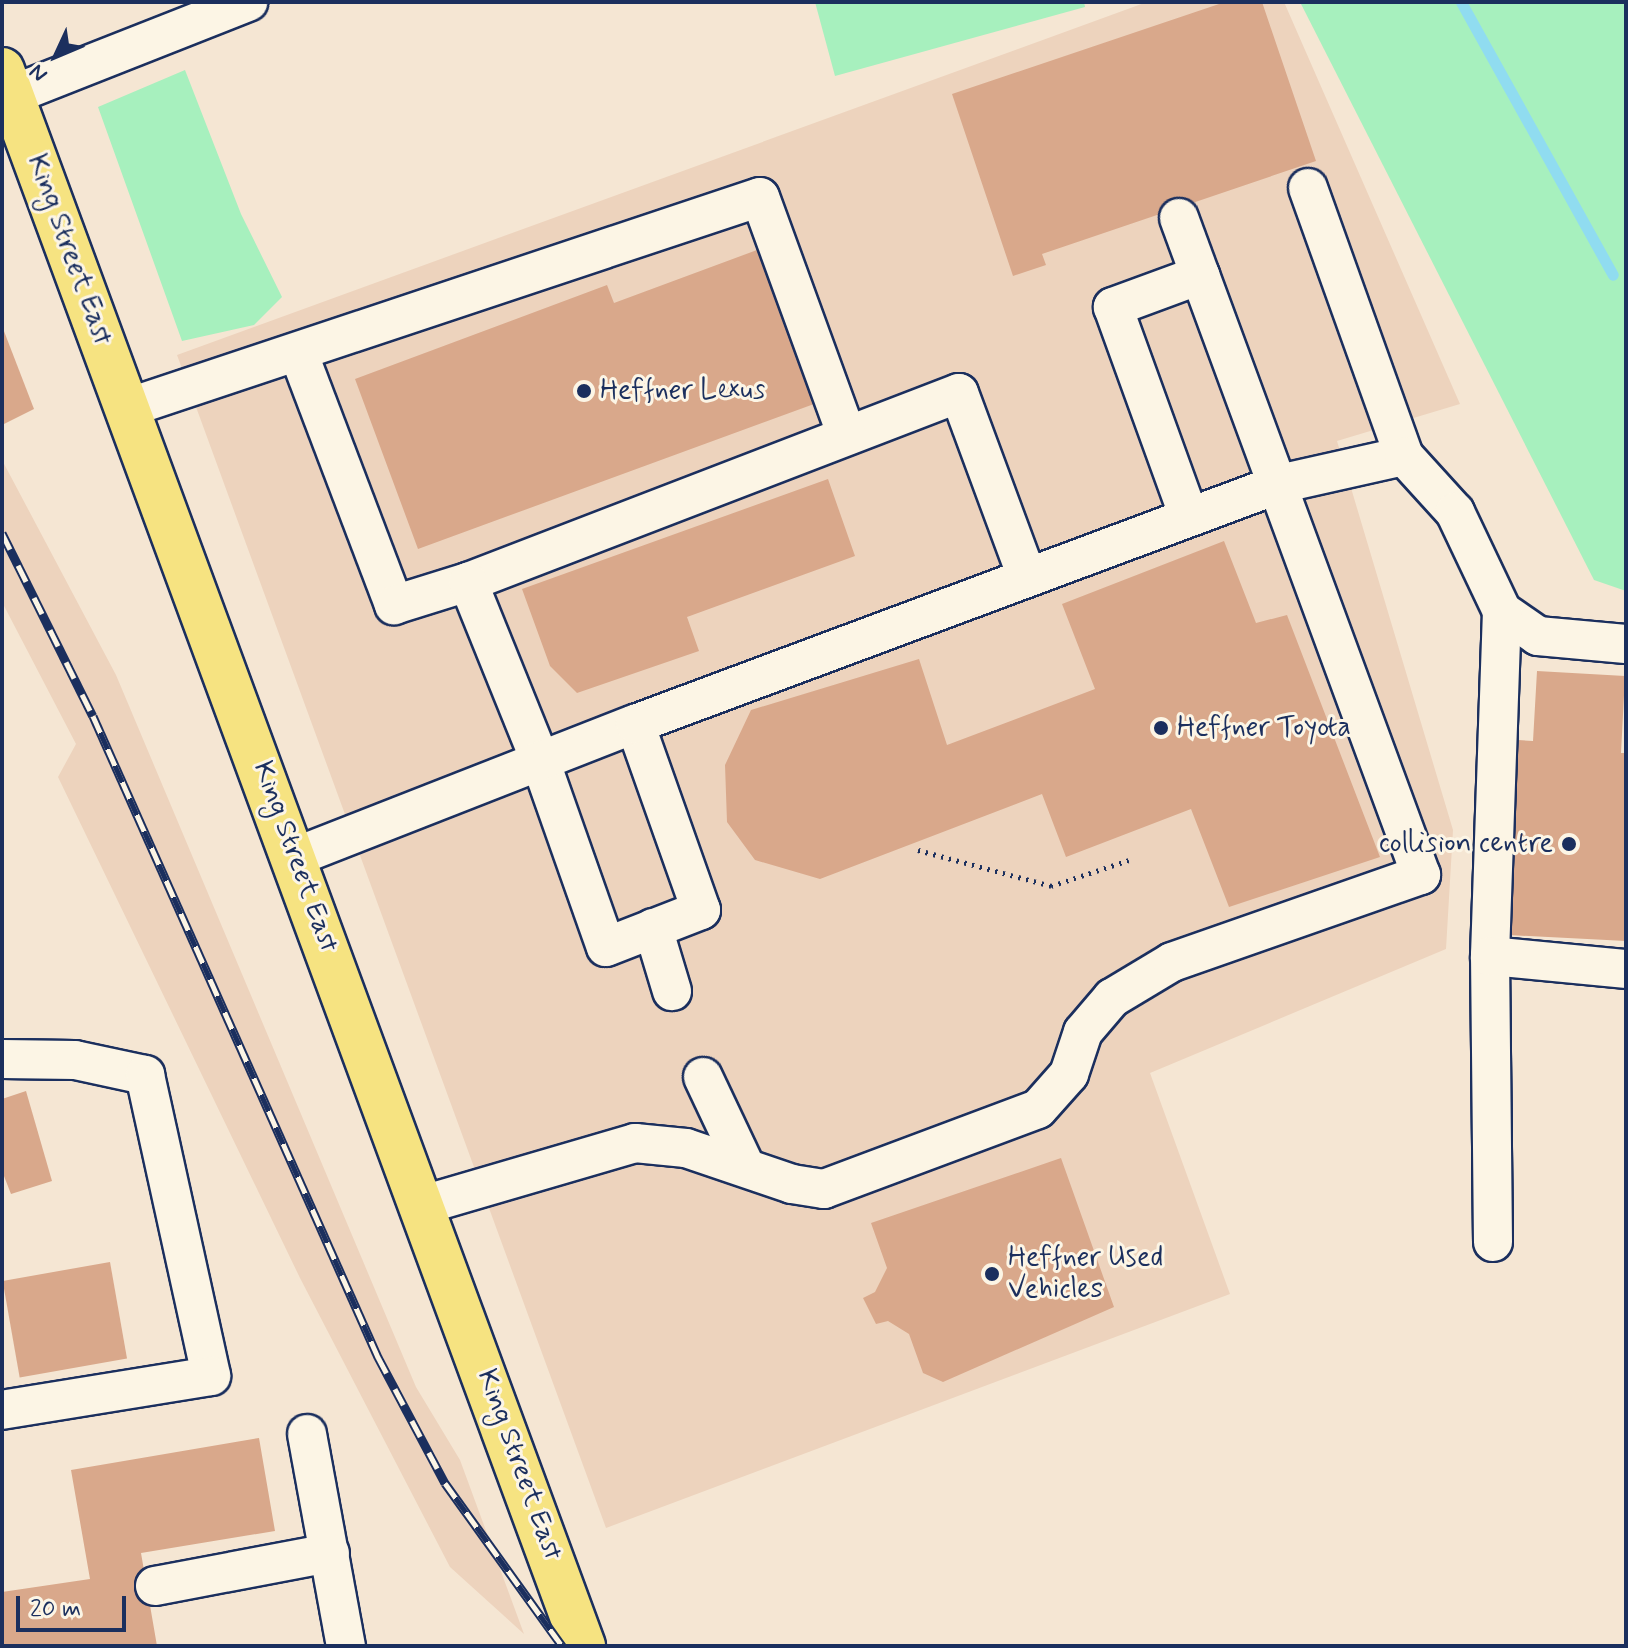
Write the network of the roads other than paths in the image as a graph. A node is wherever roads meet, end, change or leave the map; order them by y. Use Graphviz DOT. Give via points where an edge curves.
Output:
graph roads {
  1 [pos="248,2"];
  2 [pos="7,83"];
  3 [pos="1308,188"];
  4 [pos="1179,218"];
  5 [pos="1200,275"];
  6 [pos="298,352"];
  7 [pos="127,408"];
  8 [pos="847,436"];
  9 [pos="1404,456"];
  10 [pos="1279,484"];
  11 [pos="1189,517"];
  12 [pos="1027,577"];
  13 [pos="468,582"];
  14 [pos="1502,611"];
  15 [pos="1626,644"];
  16 [pos="635,724"];
  17 [pos="540,760"];
  18 [pos="295,857"];
  19 [pos="653,928"];
  20 [pos="1490,956"];
  21 [pos="1626,969"];
  22 [pos="672,991"];
  23 [pos="2,1059"];
  24 [pos="703,1077"];
  25 [pos="745,1166"];
  26 [pos="423,1205"];
  27 [pos="1493,1242"];
  28 [pos="2,1410"];
  29 [pos="307,1434"];
  30 [pos="330,1553"];
  31 [pos="155,1586"];
  32 [pos="346,1646"];
  33 [pos="583,1646"];
  1 -- 2 [label="lane"];
  2 -- 7 [label="main road, King Street East"];
  3 -- 9 [label="lane"];
  4 -- 5 [label="lane"];
  5 -- 10 [label="lane"];
  5 -- 11 [label="lane" via="1113,307"];
  6 -- 7 [label="lane"];
  6 -- 8 [label="lane" via="760,197"];
  6 -- 13 [label="lane" via="394,605"];
  7 -- 18 [label="main road, King Street East"];
  8 -- 12 [label="lane" via="959,393"];
  8 -- 13 [label="lane"];
  9 -- 10 [label="lane"];
  9 -- 14 [label="lane" via="1455,512"];
  10 -- 11 [label="lane"];
  10 -- 25 [label="lane" via="1421,875 1172,962 1112,998 1083,1032 1069,1074 1038,1109 824,1189 792,1184"];
  11 -- 12 [label="lane"];
  12 -- 16 [label="lane"];
  13 -- 17 [label="lane"];
  14 -- 15 [label="lane" via="1538,636"];
  14 -- 20 [label="lane"];
  16 -- 17 [label="lane"];
  16 -- 19 [label="lane" via="701,910"];
  17 -- 18 [label="lane"];
  17 -- 19 [label="lane" via="606,947"];
  18 -- 26 [label="main road, King Street East"];
  19 -- 22 [label="lane"];
  20 -- 21 [label="lane"];
  20 -- 27 [label="lane"];
  23 -- 28 [label="lane" via="75,1060 145,1075 211,1376"];
  24 -- 25 [label="lane"];
  25 -- 26 [label="lane" via="686,1148 635,1143"];
  26 -- 33 [label="main road, King Street East"];
  29 -- 30 [label="lane"];
  30 -- 31 [label="lane"];
  30 -- 32 [label="lane"];
}
